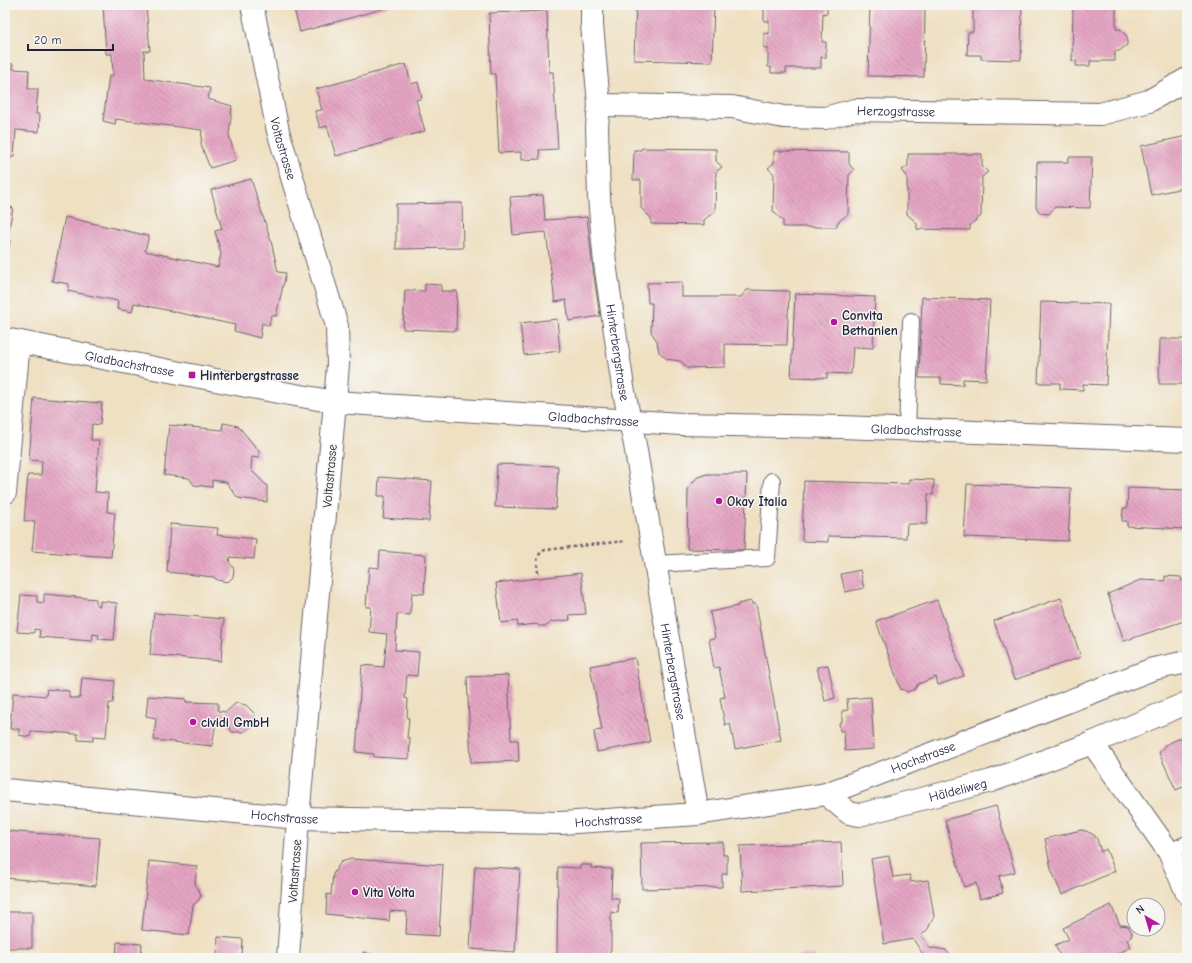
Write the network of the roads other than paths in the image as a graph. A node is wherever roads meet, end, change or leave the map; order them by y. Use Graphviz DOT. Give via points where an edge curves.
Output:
graph roads {
  1 [pos="252,5"];
  2 [pos="592,5"];
  3 [pos="1187,79"];
  4 [pos="598,104"];
  5 [pos="911,321"];
  6 [pos="12,341"];
  7 [pos="335,402"];
  8 [pos="630,422"];
  9 [pos="907,430"];
  10 [pos="1187,440"];
  11 [pos="772,482"];
  12 [pos="5,493"];
  13 [pos="655,564"];
  14 [pos="1187,662"];
  15 [pos="1187,702"];
  16 [pos="1092,743"];
  17 [pos="5,790"];
  18 [pos="826,794"];
  19 [pos="698,814"];
  20 [pos="298,818"];
  21 [pos="1178,848"];
  22 [pos="1187,893"];
  23 [pos="288,958"];
  1 -- 7 [label="street, Voltastrasse" via="278,131 337,326"];
  2 -- 4 [label="street, Hinterbergstrasse"];
  3 -- 4 [label="street, Herzogstrasse" via="1149,101 1100,114 855,110 825,118 784,117 732,107"];
  4 -- 8 [label="street, Hinterbergstrasse" via="599,198 605,263"];
  5 -- 9 [label="lane"];
  6 -- 7 [label="street, Gladbachstrasse"];
  6 -- 12 [label="street"];
  7 -- 8 [label="street, Gladbachstrasse"];
  7 -- 20 [label="street, Voltastrasse"];
  8 -- 9 [label="street, Gladbachstrasse"];
  8 -- 13 [label="street, Hinterbergstrasse"];
  9 -- 10 [label="street, Gladbachstrasse"];
  11 -- 13 [label="lane" via="767,558"];
  13 -- 19 [label="street, Hinterbergstrasse"];
  14 -- 18 [label="street, Hochstrasse" via="1153,669"];
  15 -- 16 [label="street, Häldeliweg"];
  16 -- 18 [label="street, Häldeliweg" via="991,781 859,815 849,813"];
  16 -- 21 [label="street"];
  17 -- 20 [label="street, Hochstrasse"];
  18 -- 19 [label="street, Hochstrasse"];
  19 -- 20 [label="street, Hochstrasse" via="561,823"];
  20 -- 23 [label="street, Voltastrasse"];
  21 -- 22 [label="street"];
}
